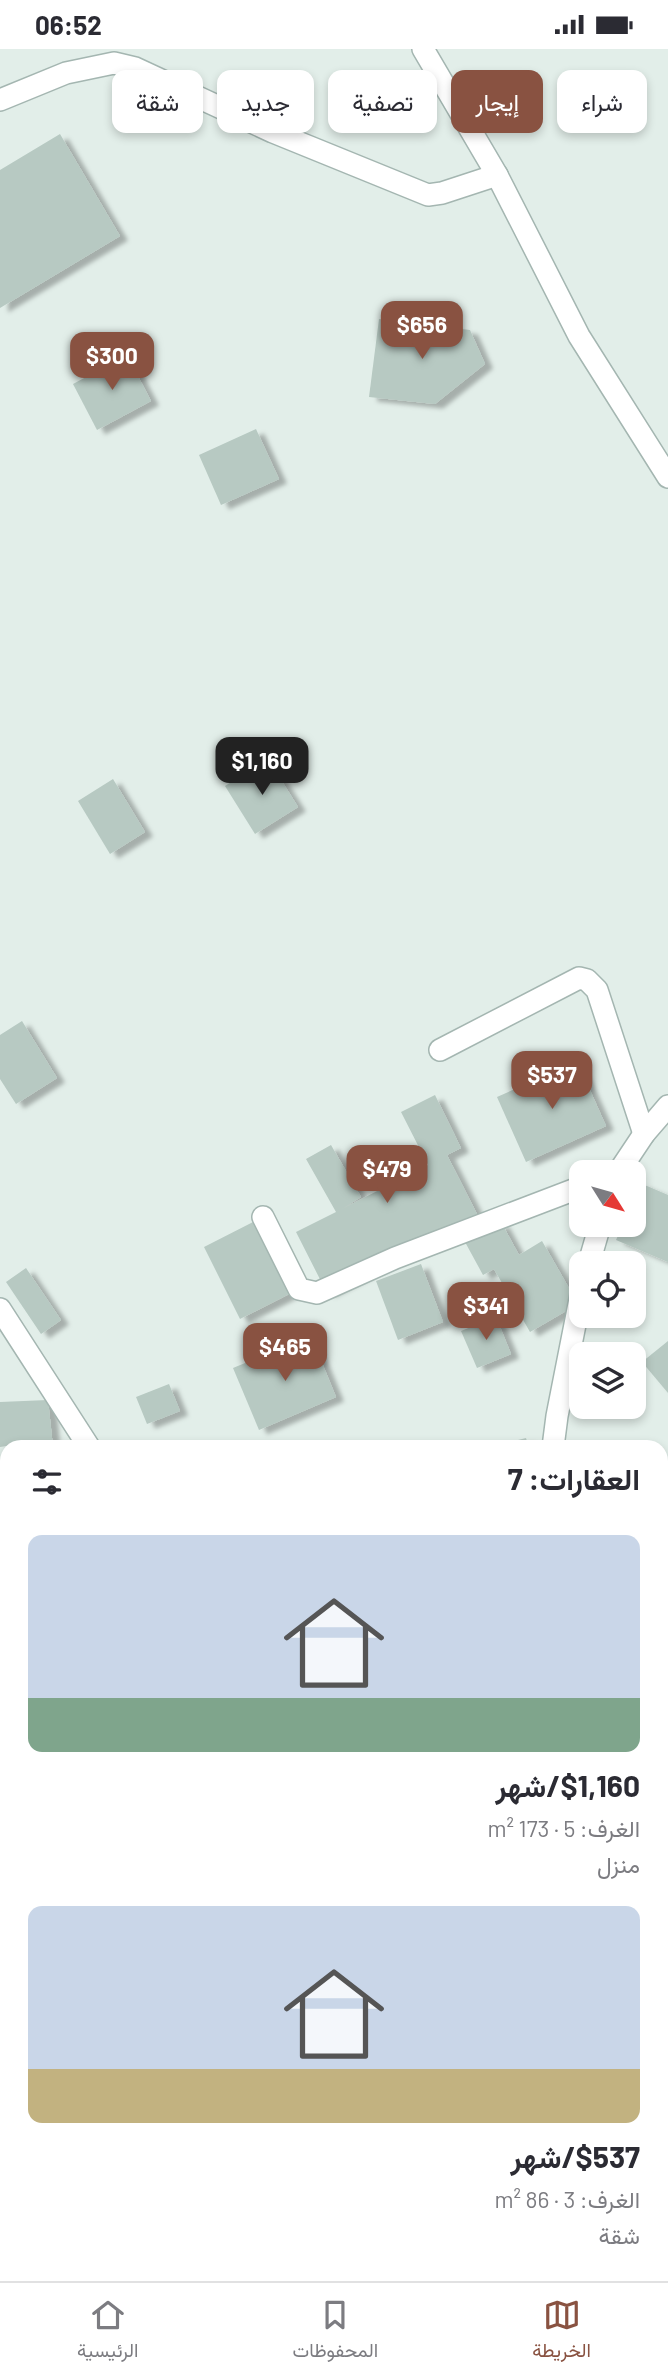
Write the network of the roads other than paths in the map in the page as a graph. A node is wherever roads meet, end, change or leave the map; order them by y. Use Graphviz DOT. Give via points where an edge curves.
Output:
graph roads {
  1 [pos="423,49"];
  2 [pos="0,100"];
  3 [pos="497,175"];
  4 [pos="668,477"];
  5 [pos="440,1050"];
  6 [pos="668,1106"];
  7 [pos="644,1134"];
  8 [pos="627,1160"];
  9 [pos="569,1192"];
  10 [pos="263,1217"];
  11 [pos="0,1309"];
  12 [pos="574,1328"];
  13 [pos="84,1440"];
  14 [pos="554,1440"];
  1 -- 3 [label="street"];
  2 -- 3 [label="street" via="66,73 114,63 135,68 273,132 428,195"];
  3 -- 4 [label="street" via="579,336"];
  5 -- 7 [label="street" via="579,978 587,980 597,990"];
  6 -- 7 [label="street"];
  7 -- 8 [label="street"];
  9 -- 10 [label="street" via="317,1293 299,1289"];
  11 -- 13 [label="street"];
  12 -- 14 [label="street"];
}
